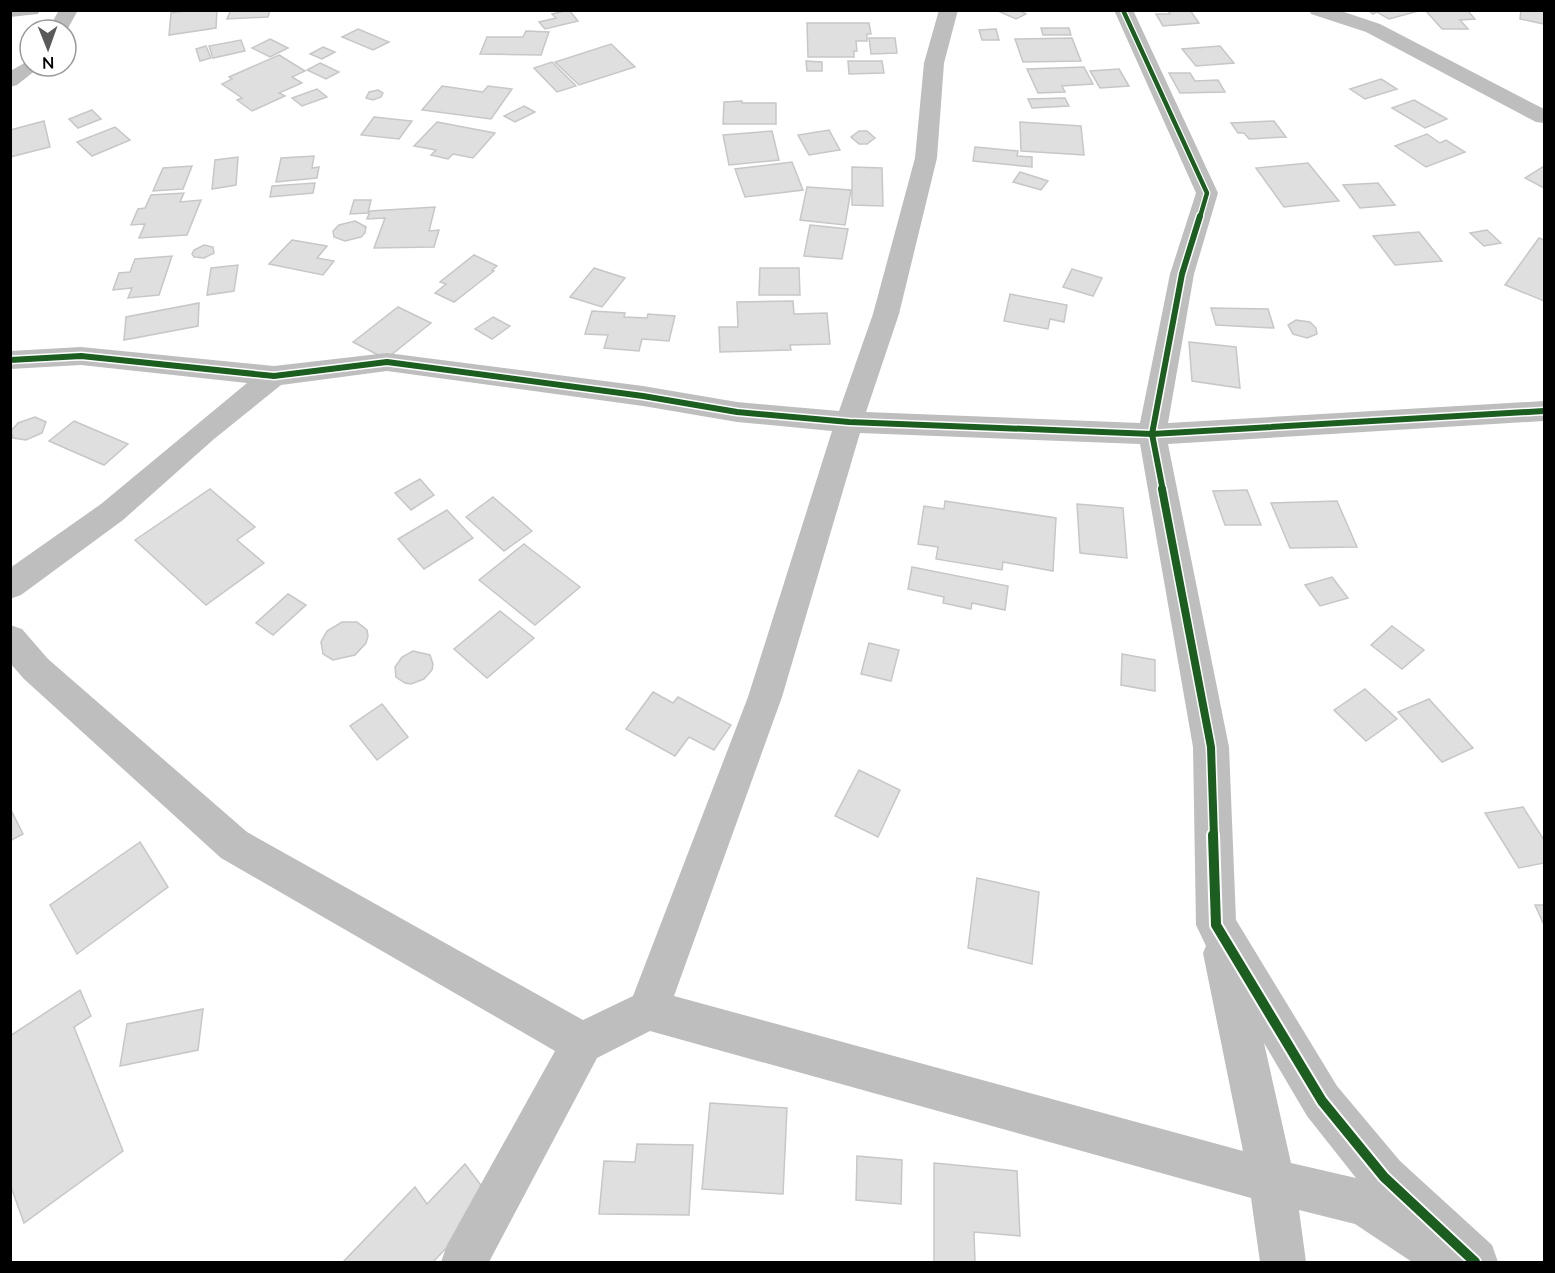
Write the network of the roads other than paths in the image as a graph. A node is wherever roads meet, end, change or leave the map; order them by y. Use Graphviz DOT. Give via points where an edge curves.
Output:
graph roads {
  1 [pos="31,10"];
  2 [pos="949,10"];
  3 [pos="1123,10"];
  4 [pos="1318,10"];
  5 [pos="10,11"];
  6 [pos="1545,117"];
  7 [pos="10,360"];
  8 [pos="274,376"];
  9 [pos="1545,411"];
  10 [pos="849,422"];
  11 [pos="1152,434"];
  12 [pos="10,586"];
  13 [pos="10,639"];
  14 [pos="1216,925"];
  15 [pos="648,1010"];
  16 [pos="582,1043"];
  17 [pos="1272,1181"];
  18 [pos="464,1263"];
  19 [pos="1283,1263"];
  20 [pos="1453,1263"];
  21 [pos="1475,1263"];
  1 -- 5 [label="street"];
  2 -- 10 [label="street" via="934,63 926,158 886,314"];
  3 -- 11 [label="street" via="1208,194 1182,273"];
  4 -- 6 [label="street" via="1373,28"];
  7 -- 8 [label="street" via="81,356"];
  8 -- 10 [label="street" via="387,362 736,412"];
  8 -- 12 [label="street" via="112,512"];
  9 -- 11 [label="street"];
  10 -- 11 [label="street"];
  10 -- 15 [label="street" via="765,697"];
  11 -- 14 [label="street" via="1211,747"];
  13 -- 16 [label="street" via="36,669 234,845"];
  14 -- 17 [label="street"];
  14 -- 21 [label="street" via="1322,1101 1384,1178"];
  15 -- 16 [label="street"];
  15 -- 17 [label="street"];
  16 -- 18 [label="street"];
  17 -- 19 [label="street"];
  17 -- 20 [label="street" via="1365,1203"];
}
